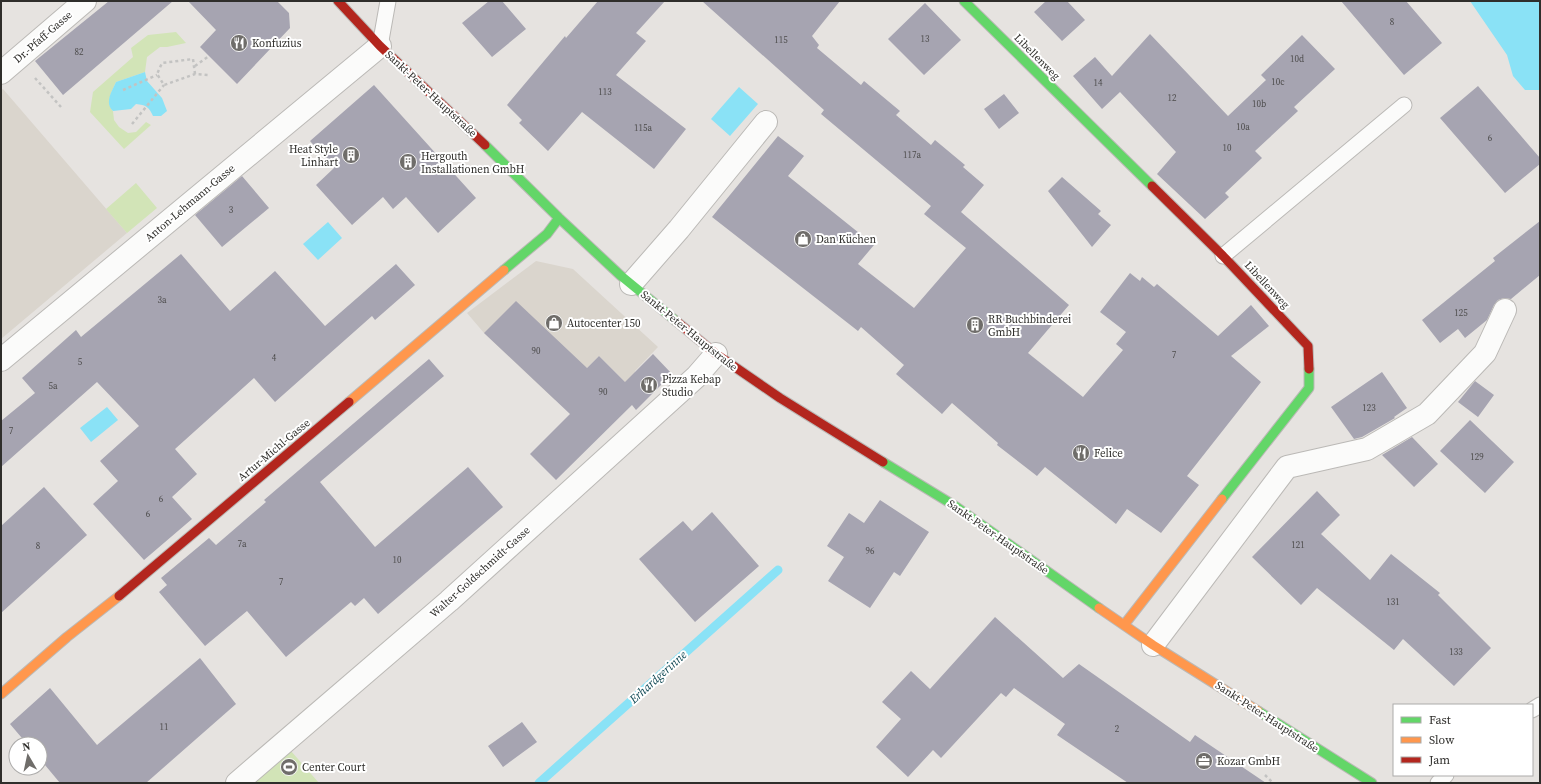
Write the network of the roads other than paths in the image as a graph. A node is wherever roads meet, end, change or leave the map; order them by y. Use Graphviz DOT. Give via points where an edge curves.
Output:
graph roads {
  1 [pos="85,1"];
  2 [pos="338,1"];
  3 [pos="388,1"];
  4 [pos="964,1"];
  5 [pos="380,46"];
  6 [pos="1,73"];
  7 [pos="1404,105"];
  8 [pos="766,122"];
  9 [pos="559,218"];
  10 [pos="1223,256"];
  11 [pos="631,284"];
  12 [pos="1505,310"];
  13 [pos="716,354"];
  14 [pos="1,360"];
  15 [pos="1124,625"];
  16 [pos="1153,645"];
  17 [pos="1,694"];
  18 [pos="237,783"];
  19 [pos="1372,783"];
  1 -- 6 [label="street, Dr.-Pfaff-Gasse"];
  2 -- 5 [label="street, Sankt-Peter-Hauptstraße"];
  3 -- 5 [label="lane"];
  4 -- 10 [label="street, Libellenweg"];
  5 -- 9 [label="street, Sankt-Peter-Hauptstraße"];
  5 -- 14 [label="street, Anton-Lehmann-Gasse"];
  7 -- 10 [label="lane"];
  8 -- 11 [label="street, Sankt-Peter-Hauptstraße"];
  9 -- 11 [label="street, Sankt-Peter-Hauptstraße"];
  9 -- 17 [label="street, Artur-Michl-Gasse" via="539,241 142,578 67,637"];
  10 -- 15 [label="street, Libellenweg" via="1308,346 1309,388"];
  11 -- 13 [label="street, Sankt-Peter-Hauptstraße"];
  12 -- 16 [label="street" via="1484,353 1427,414 1367,449 1287,467"];
  13 -- 15 [label="street, Sankt-Peter-Hauptstraße" via="780,398 955,506"];
  13 -- 18 [label="street, Walter-Goldschmidt-Gasse" via="696,377 449,601"];
  15 -- 16 [label="street, Sankt-Peter-Hauptstraße"];
  16 -- 19 [label="street, Sankt-Peter-Hauptstraße"];
}
